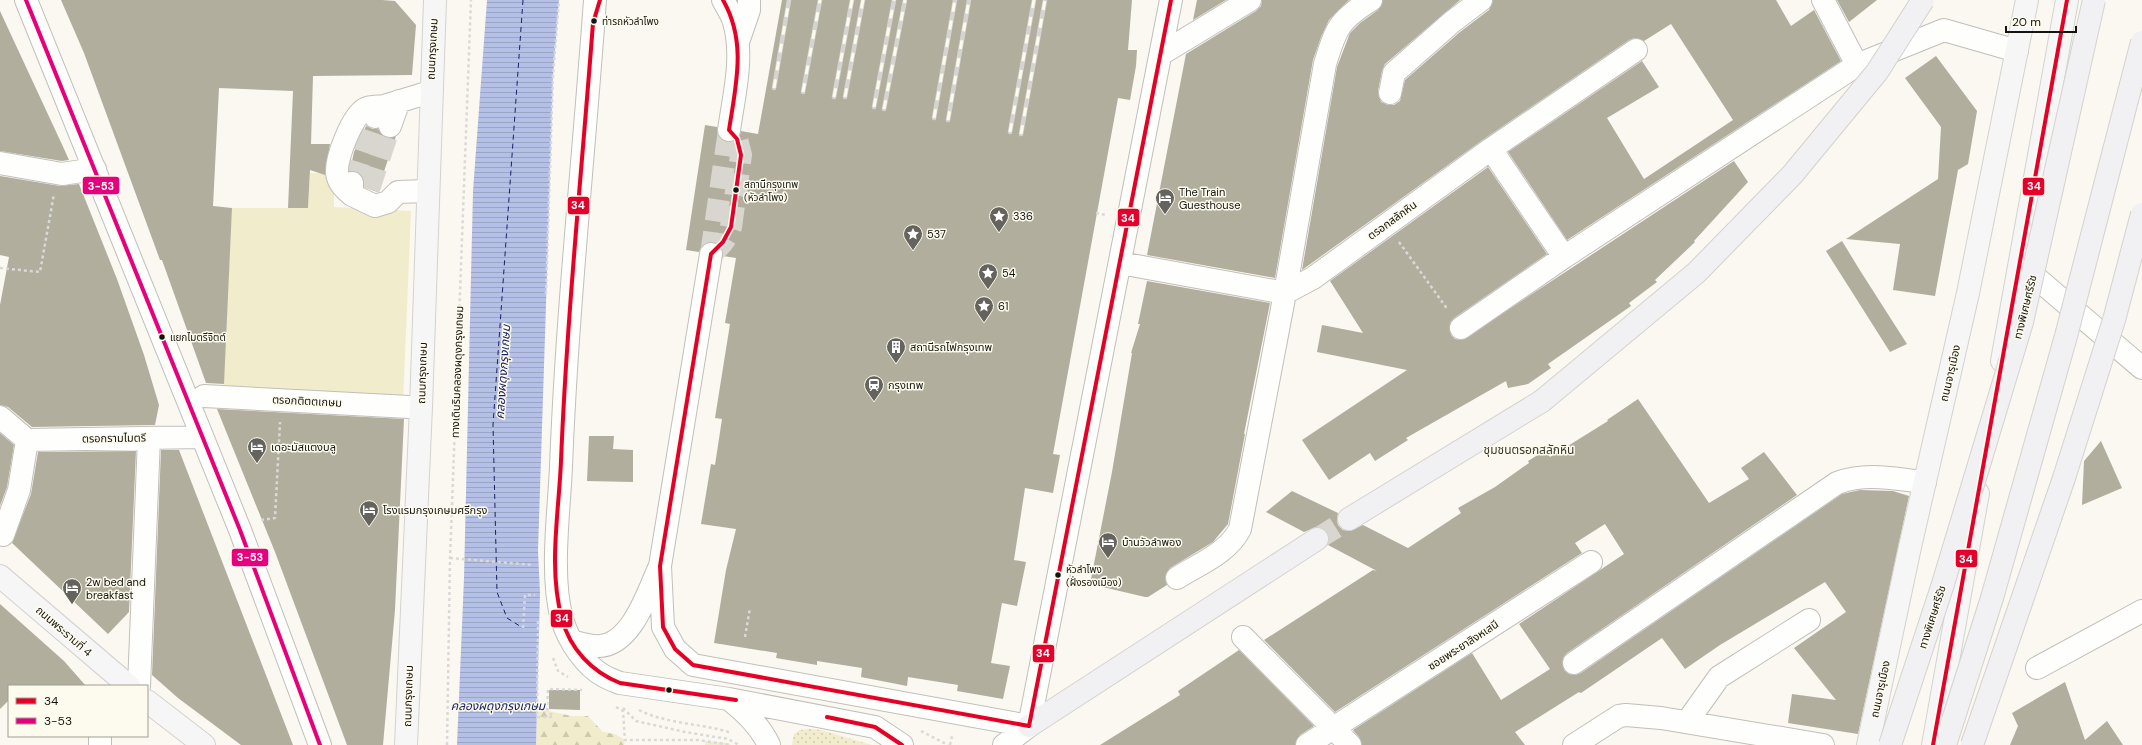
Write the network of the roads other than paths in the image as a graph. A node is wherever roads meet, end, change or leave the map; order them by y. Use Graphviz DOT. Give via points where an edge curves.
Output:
graph roads {
  1 [pos="26,0"];
  2 [pos="435,0"];
  3 [pos="595,0"];
  4 [pos="600,0"];
  5 [pos="723,0"];
  6 [pos="748,0"];
  7 [pos="1171,0"];
  8 [pos="1250,0"];
  9 [pos="1481,0"];
  10 [pos="1823,0"];
  11 [pos="1924,0"];
  12 [pos="2027,0"];
  13 [pos="2067,0"];
  14 [pos="2094,0"];
  15 [pos="1362,2"];
  16 [pos="593,23"];
  17 [pos="2142,42"];
  18 [pos="738,44"];
  19 [pos="1636,50"];
  20 [pos="2018,51"];
  21 [pos="1161,54"];
  22 [pos="1857,65"];
  23 [pos="430,92"];
  24 [pos="1390,93"];
  25 [pos="729,130"];
  26 [pos="1491,149"];
  27 [pos="0,162"];
  28 [pos="95,169"];
  29 [pos="427,191"];
  30 [pos="2142,214"];
  31 [pos="711,254"];
  32 [pos="1564,257"];
  33 [pos="1120,263"];
  34 [pos="2020,264"];
  35 [pos="1285,293"];
  36 [pos="1461,328"];
  37 [pos="2142,368"];
  38 [pos="204,396"];
  39 [pos="409,407"];
  40 [pos="0,417"];
  41 [pos="202,437"];
  42 [pos="149,438"];
  43 [pos="27,440"];
  44 [pos="1925,482"];
  45 [pos="1349,519"];
  46 [pos="3,535"];
  47 [pos="1317,539"];
  48 [pos="1591,562"];
  49 [pos="660,566"];
  50 [pos="0,576"];
  51 [pos="1177,578"];
  52 [pos="2142,611"];
  53 [pos="1808,620"];
  54 [pos="1243,637"];
  55 [pos="572,642"];
  56 [pos="1574,664"];
  57 [pos="2037,668"];
  58 [pos="127,685"];
  59 [pos="729,699"];
  60 [pos="148,702"];
  61 [pos="1687,722"];
  62 [pos="1029,726"];
  63 [pos="1334,727"];
  64 [pos="204,745"];
  65 [pos="320,745"];
  66 [pos="406,745"];
  67 [pos="769,745"];
  68 [pos="902,745"];
  69 [pos="1004,745"];
  70 [pos="1307,745"];
  71 [pos="1350,745"];
  72 [pos="1574,745"];
  73 [pos="1823,745"];
  74 [pos="1868,745"];
  75 [pos="1890,745"];
  76 [pos="1933,745"];
  77 [pos="1945,745"];
  78 [pos="1972,745"];
  1 -- 28 [label="street"];
  2 -- 23 [label="main road, ถนนกรุงเกษม"];
  3 -- 16 [label="street"];
  4 -- 16 [label="street"];
  5 -- 18 [label="street" via="734,21"];
  6 -- 18 [label="street" via="749,10"];
  7 -- 21 [label="street"];
  8 -- 21 [label="street"];
  9 -- 24 [label="street" via="1394,73"];
  10 -- 22 [label="street"];
  11 -- 45 [label="highway, bridge" via="1877,72 1786,180 1696,273 1542,401"];
  12 -- 20 [label="main road, ถนนจารุเมือง"];
  13 -- 34 [label="main road"];
  14 -- 75 [label="highway, ทางพิเศษศรีรัช, bridge" via="2022,322 1943,584"];
  15 -- 35 [label="street" via="1342,21 1334,35 1325,64"];
  16 -- 55 [label="street" via="562,428 557,564 558,596 563,620"];
  17 -- 77 [label="highway, bridge" via="2066,336 1992,598"];
  18 -- 25 [label="street" via="739,58"];
  19 -- 26 [label="street, ตรอกสลักหิน"];
  20 -- 22 [label="street" via="1944,30"];
  20 -- 44 [label="main road, ถนนจารุเมือง" via="1968,293"];
  21 -- 33 [label="street"];
  22 -- 32 [label="street"];
  23 -- 29 [label="main road, ถนนกรุงเกษม"];
  23 -- 29 [label="street" via="387,113 365,109 352,123 340,155 337,172 340,183 361,193 375,206 388,202 398,192"];
  26 -- 32 [label="street"];
  26 -- 35 [label="street, ตรอกสลักหิน" via="1313,278"];
  27 -- 28 [label="street" via="58,174"];
  28 -- 41 [label="street"];
  29 -- 66 [label="main road, ถนนกรุงเกษม"];
  30 -- 78 [label="highway, bridge" via="2114,320 2064,478"];
  31 -- 49 [label="street"];
  32 -- 36 [label="street"];
  33 -- 35 [label="street"];
  33 -- 62 [label="street"];
  34 -- 37 [label="street"];
  34 -- 76 [label="main road"];
  35 -- 51 [label="street" via="1240,529 1228,547"];
  38 -- 39 [label="street, ตรอกติตตเกษม"];
  40 -- 43 [label="street"];
  41 -- 42 [label="street, ตรอกรามไมตรี"];
  41 -- 65 [label="street" via="240,530"];
  42 -- 43 [label="street, ตรอกรามไมตรี"];
  42 -- 58 [label="street"];
  43 -- 46 [label="street" via="19,490"];
  44 -- 56 [label="street" via="1869,476 1851,477 1837,483"];
  44 -- 74 [label="main road, ถนนจารุเมือง"];
  47 -- 62 [label="highway"];
  48 -- 63 [label="street, ซอยพระยาสิงหเสนี"];
  49 -- 55 [label="street" via="635,621 618,639 600,646"];
  49 -- 62 [label="street" via="663,627 675,649 693,665"];
  50 -- 58 [label="main road, ถนนพระรามที่ 4"];
  52 -- 57 [label="street"];
  53 -- 61 [label="street" via="1719,677"];
  54 -- 63 [label="street"];
  55 -- 59 [label="street" via="592,667 620,683"];
  59 -- 67 [label="street" via="751,717"];
  59 -- 68 [label="street" via="875,726"];
  60 -- 64 [label="main road"];
  61 -- 72 [label="street" via="1619,716"];
  61 -- 73 [label="street"];
  62 -- 69 [label="street"];
  63 -- 70 [label="street, ซอยพระยาสิงหเสนี"];
  63 -- 71 [label="street"];
}
